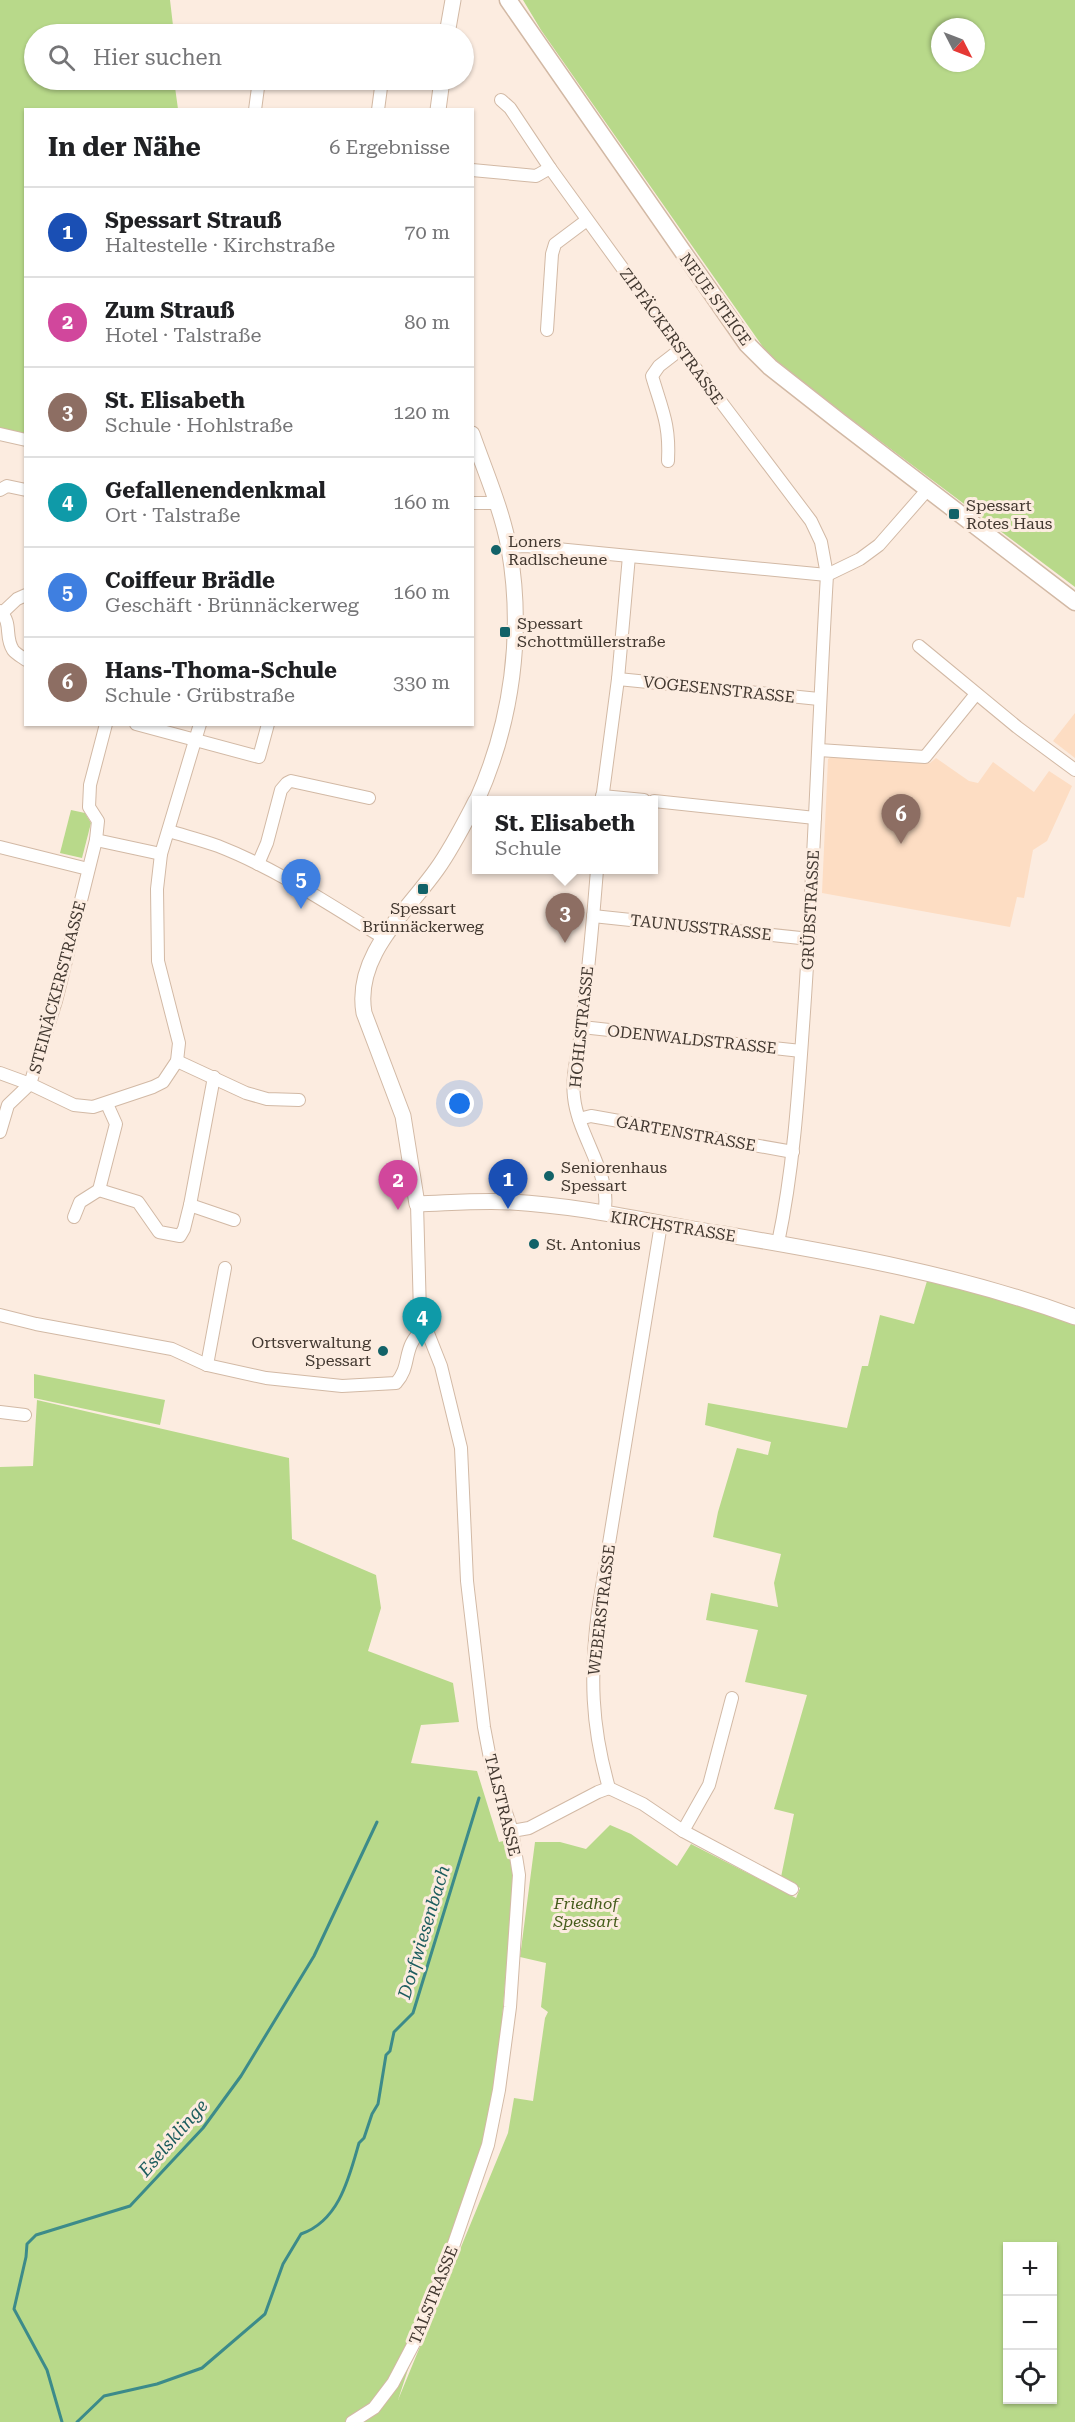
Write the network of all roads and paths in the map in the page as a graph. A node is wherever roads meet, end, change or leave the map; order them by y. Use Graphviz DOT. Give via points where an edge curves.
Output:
graph roads {
  1 [pos="453,0"];
  2 [pos="508,0"];
  3 [pos="449,24"];
  4 [pos="258,90"];
  5 [pos="381,90"];
  6 [pos="441,90"];
  7 [pos="501,100"];
  8 [pos="255,108"];
  9 [pos="378,108"];
  10 [pos="438,108"];
  11 [pos="550,168"];
  12 [pos="474,170"];
  13 [pos="587,220"];
  14 [pos="547,330"];
  15 [pos="681,349"];
  16 [pos="0,434"];
  17 [pos="24,440"];
  18 [pos="474,440"];
  19 [pos="668,461"];
  20 [pos="928,489"];
  21 [pos="0,490"];
  22 [pos="24,490"];
  23 [pos="474,503"];
  24 [pos="496,503"];
  25 [pos="508,547"];
  26 [pos="629,556"];
  27 [pos="827,575"];
  28 [pos="24,596"];
  29 [pos="1075,602"];
  30 [pos="0,613"];
  31 [pos="919,646"];
  32 [pos="24,658"];
  33 [pos="618,679"];
  34 [pos="976,694"];
  35 [pos="819,699"];
  36 [pos="105,726"];
  37 [pos="143,726"];
  38 [pos="199,726"];
  39 [pos="268,726"];
  40 [pos="195,740"];
  41 [pos="819,750"];
  42 [pos="1075,771"];
  43 [pos="479,796"];
  44 [pos="602,796"];
  45 [pos="369,798"];
  46 [pos="658,801"];
  47 [pos="472,810"];
  48 [pos="815,818"];
  49 [pos="169,831"];
  50 [pos="96,840"];
  51 [pos="0,847"];
  52 [pos="161,854"];
  53 [pos="258,864"];
  54 [pos="88,869"];
  55 [pos="597,874"];
  56 [pos="593,916"];
  57 [pos="384,938"];
  58 [pos="810,939"];
  59 [pos="582,1028"];
  60 [pos="801,1051"];
  61 [pos="177,1060"];
  62 [pos="0,1073"];
  63 [pos="214,1077"];
  64 [pos="30,1084"];
  65 [pos="299,1100"];
  66 [pos="107,1104"];
  67 [pos="579,1119"];
  68 [pos="0,1132"];
  69 [pos="793,1152"];
  70 [pos="99,1190"];
  71 [pos="417,1204"];
  72 [pos="190,1205"];
  73 [pos="604,1214"];
  74 [pos="74,1217"];
  75 [pos="234,1220"];
  76 [pos="662,1224"];
  77 [pos="778,1243"];
  78 [pos="225,1268"];
  79 [pos="0,1315"];
  80 [pos="1075,1317"];
  81 [pos="425,1327"];
  82 [pos="207,1365"];
  83 [pos="0,1412"];
  84 [pos="25,1415"];
  85 [pos="732,1698"];
  86 [pos="609,1788"];
  87 [pos="512,1831"];
  88 [pos="683,1831"];
  89 [pos="792,1889"];
  90 [pos="356,2419"];
  1 -- 3 [label="street"];
  2 -- 20 [label="main road, NEUE STEIGE" via="747,344 778,374"];
  4 -- 8 [label="street"];
  5 -- 9 [label="street"];
  6 -- 10 [label="street"];
  7 -- 11 [label="street, ZIPFÄCKERSTRASSE"];
  11 -- 12 [label="street" via="536,176"];
  11 -- 13 [label="street, ZIPFÄCKERSTRASSE"];
  13 -- 14 [label="street" via="555,244"];
  13 -- 15 [label="street, ZIPFÄCKERSTRASSE"];
  15 -- 19 [label="street" via="652,376 666,415"];
  15 -- 27 [label="street, ZIPFÄCKERSTRASSE" via="811,521 821,542"];
  16 -- 17 [label="street"];
  18 -- 24 [label="street"];
  20 -- 27 [label="street" via="879,545"];
  20 -- 29 [label="main road, NEUE STEIGE"];
  21 -- 22 [label="street" via="7,486"];
  23 -- 24 [label="street"];
  24 -- 25 [label="street"];
  25 -- 26 [label="street"];
  25 -- 43 [label="street" via="514,592 511,686 502,732"];
  26 -- 27 [label="street"];
  26 -- 33 [label="street"];
  27 -- 35 [label="street, GRÜBSTRASSE"];
  28 -- 30 [label="street"];
  30 -- 32 [label="street" via="8,620 14,650"];
  31 -- 34 [label="street"];
  33 -- 35 [label="street, VOGESENSTRASSE"];
  33 -- 44 [label="street"];
  34 -- 41 [label="street" via="925,757"];
  34 -- 42 [label="street"];
  35 -- 41 [label="street, GRÜBSTRASSE"];
  36 -- 50 [label="street, STEINÄCKERSTRASSE" via="90,785 89,807 98,821"];
  37 -- 40 [label="street"];
  38 -- 40 [label="street"];
  39 -- 40 [label="street" via="260,757"];
  40 -- 49 [label="street"];
  41 -- 48 [label="street, GRÜBSTRASSE"];
  45 -- 53 [label="street" via="287,783 281,790"];
  46 -- 48 [label="street"];
  47 -- 57 [label="street" via="440,865"];
  48 -- 58 [label="street, GRÜBSTRASSE"];
  49 -- 52 [label="street"];
  49 -- 53 [label="street"];
  50 -- 52 [label="street"];
  50 -- 54 [label="street, STEINÄCKERSTRASSE"];
  51 -- 54 [label="street"];
  52 -- 61 [label="street" via="157,889 158,962 179,1042"];
  53 -- 57 [label="street"];
  54 -- 64 [label="street, STEINÄCKERSTRASSE" via="56,1001"];
  55 -- 56 [label="street, HOHLSTRASSE"];
  56 -- 58 [label="street, TAUNUSSTRASSE"];
  56 -- 59 [label="street, HOHLSTRASSE"];
  57 -- 71 [label="street" via="366,970 362,999 368,1027 403,1116"];
  58 -- 60 [label="street, GRÜBSTRASSE"];
  59 -- 60 [label="street, ODENWALDSTRASSE"];
  59 -- 67 [label="street, HOHLSTRASSE" via="573,1096"];
  60 -- 69 [label="street, GRÜBSTRASSE"];
  61 -- 63 [label="street"];
  61 -- 66 [label="street" via="162,1082"];
  62 -- 64 [label="street"];
  63 -- 65 [label="street" via="267,1099"];
  63 -- 72 [label="street"];
  64 -- 66 [label="street" via="74,1105"];
  64 -- 68 [label="street, STEINÄCKERSTRASSE" via="8,1105"];
  66 -- 70 [label="street" via="116,1124"];
  67 -- 69 [label="street, GARTENSTRASSE" via="591,1116"];
  67 -- 73 [label="street, HOHLSTRASSE" via="607,1199"];
  69 -- 77 [label="street, GRÜBSTRASSE"];
  70 -- 72 [label="street" via="138,1202 159,1232 175,1236 180,1236 184,1229"];
  70 -- 74 [label="street" via="80,1202"];
  71 -- 73 [label="street, KIRCHSTRASSE" via="511,1202"];
  71 -- 81 [label="street, TALSTRASSE" via="419,1303"];
  72 -- 75 [label="street"];
  73 -- 76 [label="street, KIRCHSTRASSE"];
  76 -- 77 [label="street, KIRCHSTRASSE"];
  76 -- 86 [label="street, WEBERSTRASSE" via="593,1655 592,1695 599,1755"];
  77 -- 80 [label="street, KIRCHSTRASSE" via="926,1272"];
  78 -- 82 [label="street"];
  79 -- 82 [label="street" via="172,1348"];
  81 -- 82 [label="street" via="414,1336 403,1374 396,1383 310,1384"];
  81 -- 87 [label="street, TALSTRASSE" via="441,1366 461,1448 467,1581 484,1727 492,1769"];
  83 -- 84 [label="street"];
  85 -- 88 [label="street" via="710,1785"];
  86 -- 87 [label="street" via="529,1828"];
  86 -- 88 [label="street" via="643,1804"];
  87 -- 90 [label="street, TALSTRASSE" via="519,1875 510,2007 488,2145 448,2261 413,2345 374,2408"];
  88 -- 89 [label="street"];
}
